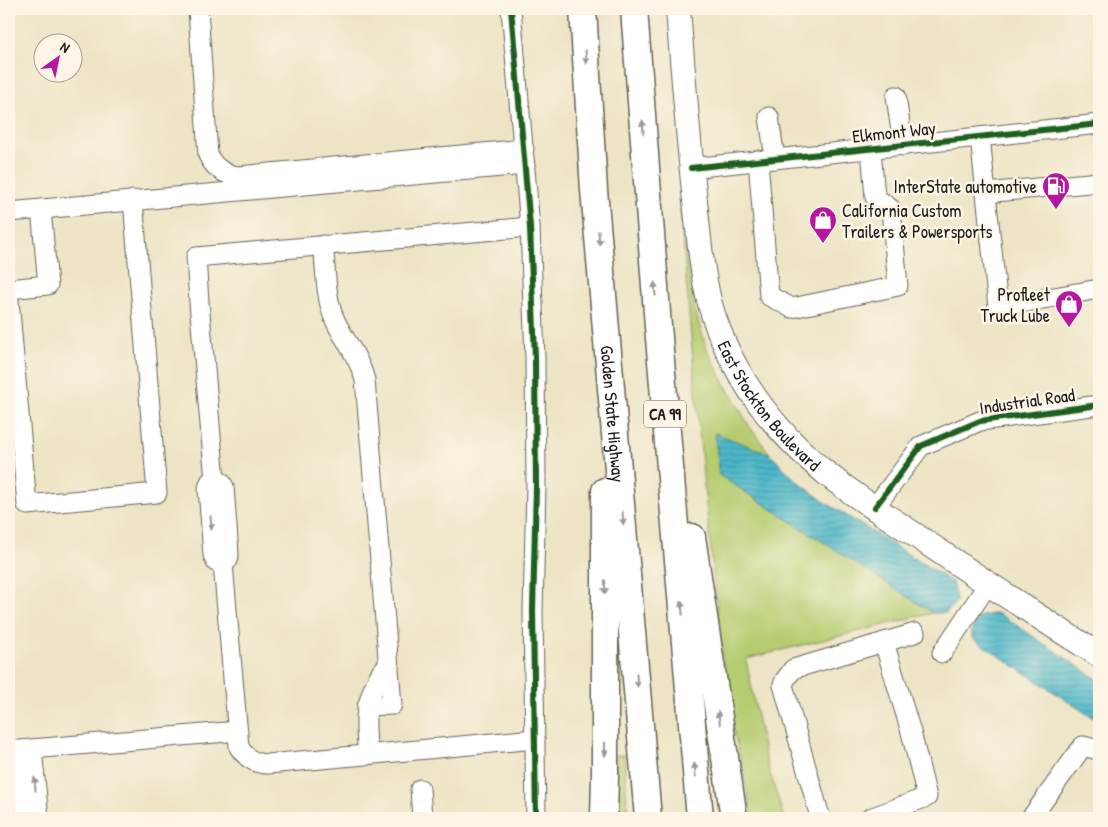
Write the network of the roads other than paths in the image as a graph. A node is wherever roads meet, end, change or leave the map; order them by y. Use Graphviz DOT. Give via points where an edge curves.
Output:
graph roads {
  1 [pos="198,9"];
  2 [pos="511,9"];
  3 [pos="583,9"];
  4 [pos="634,9"];
  5 [pos="678,9"];
  6 [pos="896,96"];
  7 [pos="769,117"];
  8 [pos="1099,124"];
  9 [pos="980,137"];
  10 [pos="903,146"];
  11 [pos="871,149"];
  12 [pos="525,157"];
  13 [pos="767,160"];
  14 [pos="691,168"];
  15 [pos="1099,182"];
  16 [pos="986,193"];
  17 [pos="133,200"];
  18 [pos="41,209"];
  19 [pos="9,212"];
  20 [pos="530,227"];
  21 [pos="323,245"];
  22 [pos="9,289"];
  23 [pos="1099,289"];
  24 [pos="9,300"];
  25 [pos="658,326"];
  26 [pos="1099,406"];
  27 [pos="615,434"];
  28 [pos="875,507"];
  29 [pos="988,584"];
  30 [pos="915,634"];
  31 [pos="884,642"];
  32 [pos="942,653"];
  33 [pos="1099,655"];
  34 [pos="238,731"];
  35 [pos="536,739"];
  36 [pos="19,750"];
  37 [pos="1099,750"];
  38 [pos="368,755"];
  39 [pos="420,789"];
  40 [pos="23,818"];
  41 [pos="39,818"];
  42 [pos="422,818"];
  43 [pos="536,818"];
  44 [pos="604,818"];
  45 [pos="648,818"];
  46 [pos="700,818"];
  47 [pos="734,818"];
  48 [pos="822,818"];
  49 [pos="870,818"];
  50 [pos="1032,818"];
  1 -- 12 [label="street" via="208,155 214,166 225,173 240,176"];
  2 -- 12 [label="street"];
  3 -- 27 [label="highway, Golden State Highway, one-way" via="594,190"];
  25 -- 4 [label="highway, CA 99, one-way"];
  5 -- 14 [label="main road, East Stockton Boulevard"];
  6 -- 10 [label="street"];
  7 -- 13 [label="street"];
  8 -- 9 [label="street, Elkmont Way"];
  9 -- 10 [label="street, Elkmont Way"];
  9 -- 16 [label="street"];
  10 -- 11 [label="street, Elkmont Way"];
  11 -- 13 [label="street, Elkmont Way"];
  11 -- 13 [label="street" via="875,197 891,209 898,286 792,308 769,296"];
  12 -- 17 [label="street"];
  12 -- 20 [label="street"];
  13 -- 14 [label="street, Elkmont Way"];
  14 -- 28 [label="main road, East Stockton Boulevard" via="702,270 710,305 734,363 775,424 801,452"];
  15 -- 16 [label="street"];
  16 -- 23 [label="street" via="998,307"];
  17 -- 18 [label="street"];
  17 -- 24 [label="street" via="158,493 27,504"];
  18 -- 19 [label="street"];
  18 -- 22 [label="street" via="48,285"];
  20 -- 21 [label="street"];
  20 -- 35 [label="street" via="536,358 533,611"];
  21 -- 34 [label="street" via="196,256 215,480 223,484 229,557 223,564"];
  21 -- 38 [label="street" via="331,307 339,328 360,363 365,380 392,705 367,706"];
  46 -- 25 [label="highway, CA 99, one-way"];
  47 -- 25 [label="highway, one-way"];
  26 -- 28 [label="street, Industrial Road" via="980,421 921,446"];
  27 -- 44 [label="highway, one-way" via="605,488"];
  27 -- 45 [label="highway, Golden State Highway, one-way"];
  28 -- 29 [label="main road, East Stockton Boulevard"];
  29 -- 32 [label="street"];
  29 -- 33 [label="main road, East Stockton Boulevard"];
  30 -- 31 [label="street"];
  31 -- 48 [label="street" via="793,669 783,685"];
  31 -- 49 [label="street" via="927,797"];
  34 -- 36 [label="street"];
  34 -- 38 [label="street" via="243,754 261,764"];
  35 -- 38 [label="street"];
  35 -- 43 [label="street"];
  36 -- 40 [label="street"];
  41 -- 36 [label="street, one-way"];
  37 -- 50 [label="street" via="1083,746"];
  39 -- 42 [label="street"];
}
